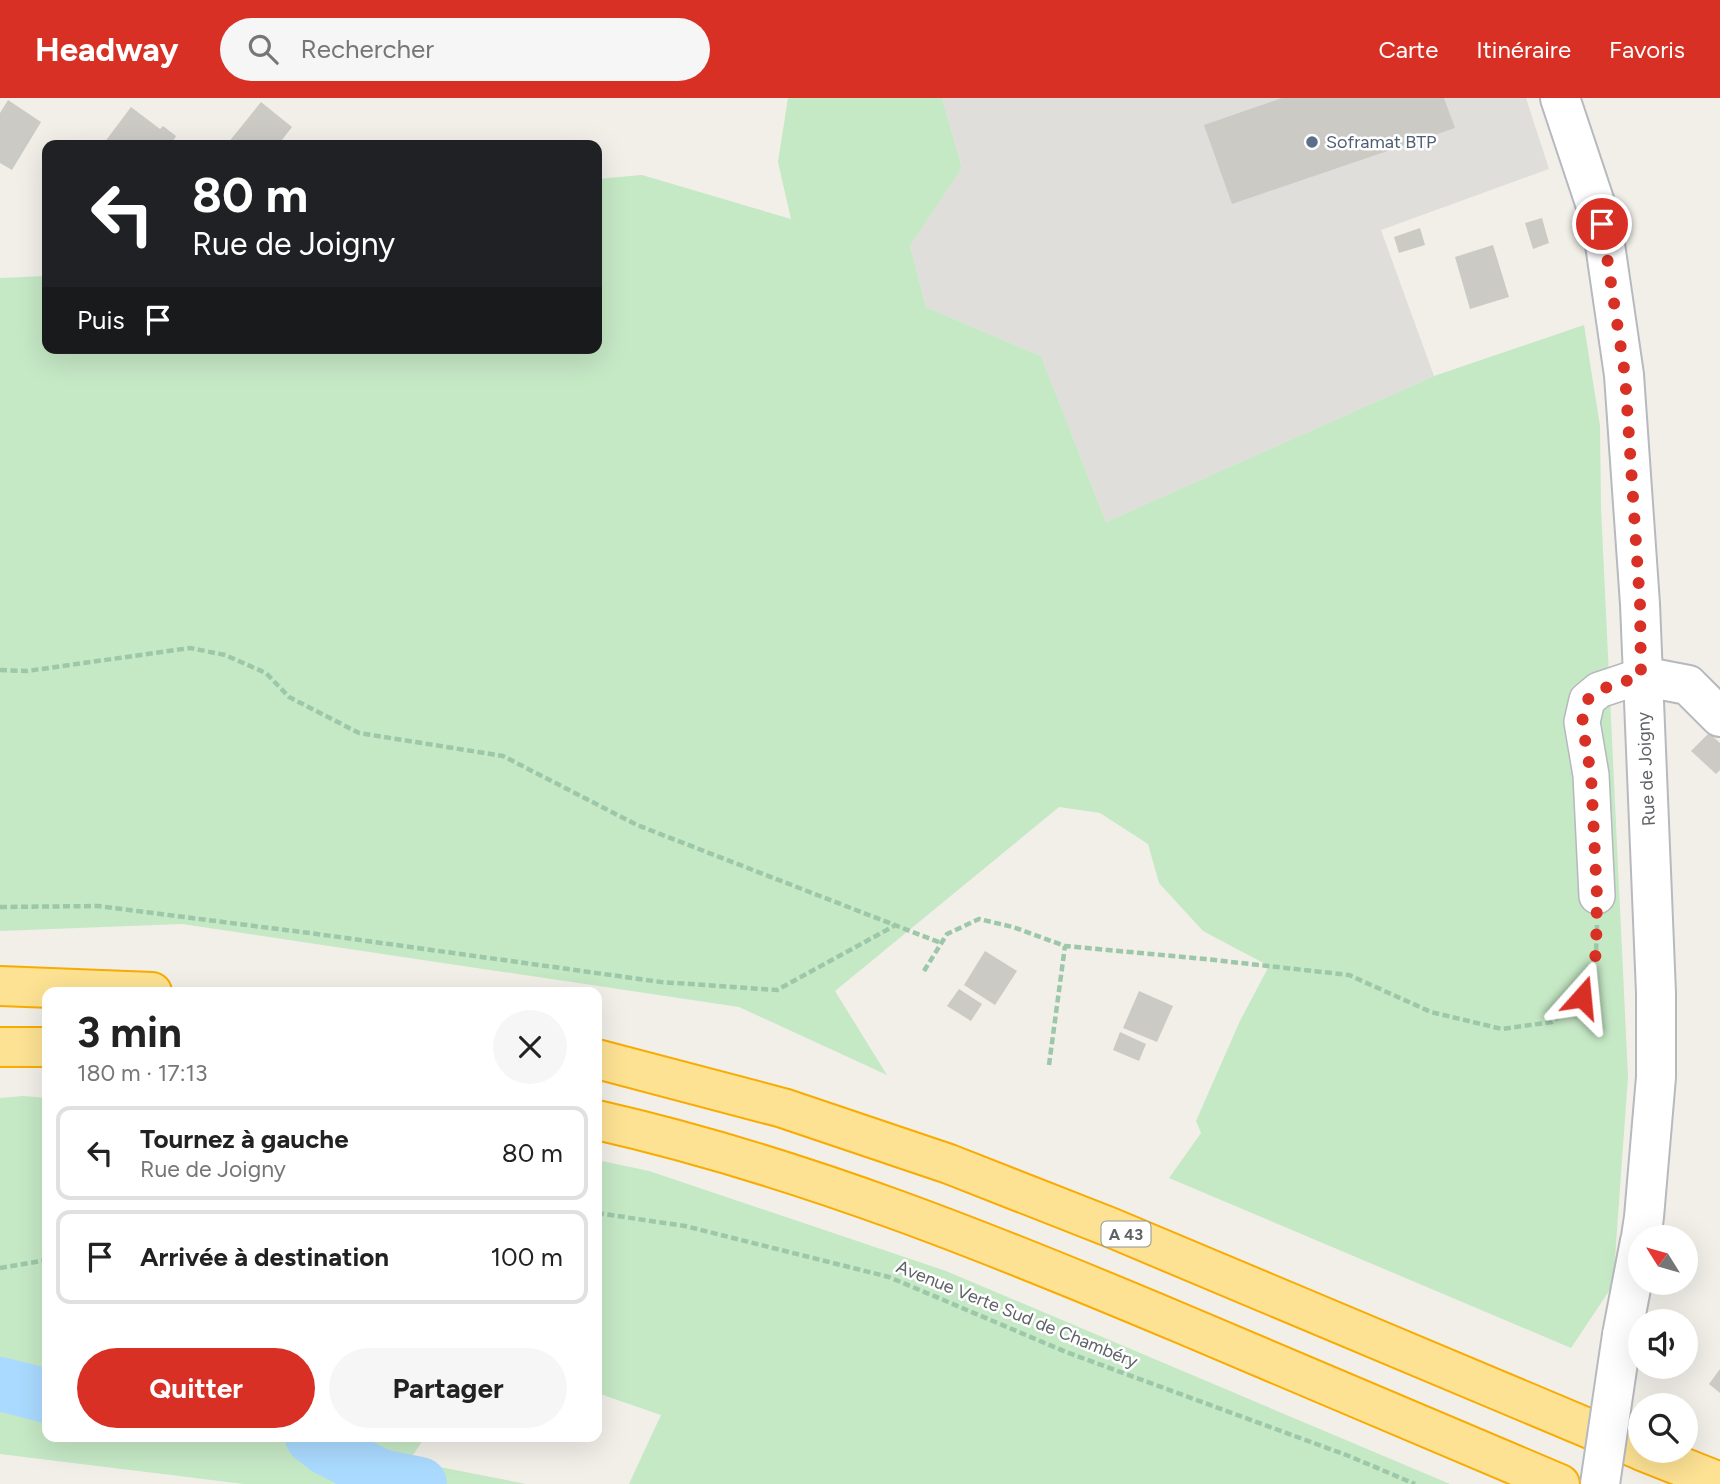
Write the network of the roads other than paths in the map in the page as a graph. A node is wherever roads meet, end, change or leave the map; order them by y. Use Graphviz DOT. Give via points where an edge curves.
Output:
graph roads {
  1 [pos="1560,98"];
  2 [pos="1641,676"];
  3 [pos="1720,717"];
  4 [pos="1597,896"];
  5 [pos="0,986"];
  6 [pos="42,988"];
  7 [pos="0,1046"];
  8 [pos="42,1047"];
  9 [pos="602,1060"];
  10 [pos="602,1121"];
  11 [pos="1643,1225"];
  12 [pos="1630,1295"];
  13 [pos="1628,1445"];
  14 [pos="1673,1463"];
  15 [pos="1720,1482"];
  16 [pos="1559,1484"];
  17 [pos="1600,1484"];
  1 -- 2 [label="main road, Rue de Joigny" via="1602,224 1625,375"];
  2 -- 3 [label="main road" via="1688,685"];
  2 -- 4 [label="street" via="1599,690 1587,700 1582,722 1591,775"];
  2 -- 11 [label="main road, Rue de Joigny" via="1656,993 1656,1077"];
  5 -- 6 [label="highway"];
  7 -- 8 [label="highway"];
  9 -- 13 [label="highway, A 43" via="783,1108 949,1164"];
  10 -- 16 [label="highway" via="747,1159 925,1219"];
  12 -- 17 [label="main road, Rue de Joigny, bridge"];
  14 -- 15 [label="highway, A 43"];
}
